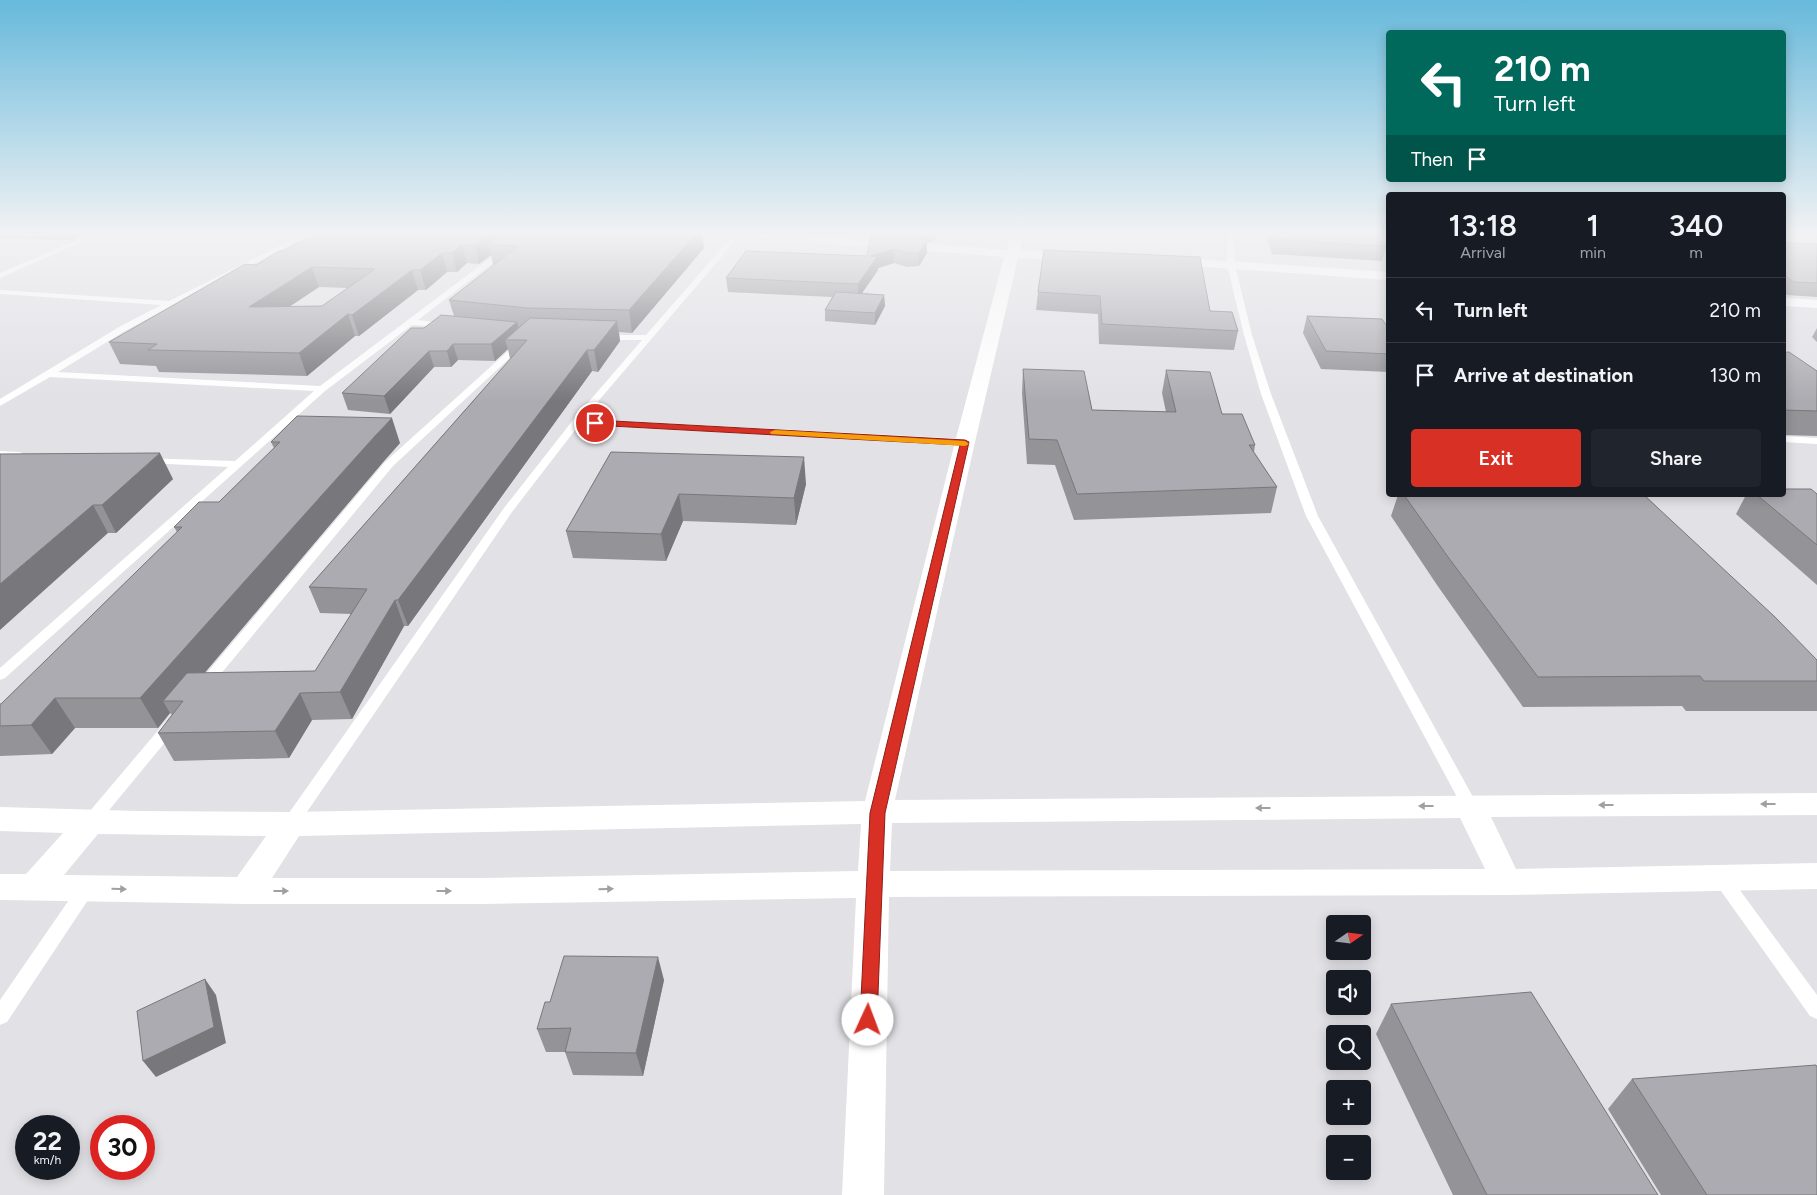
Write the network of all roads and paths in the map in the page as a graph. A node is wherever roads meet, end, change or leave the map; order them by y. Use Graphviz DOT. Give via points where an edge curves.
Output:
graph roads {
  1 [pos="197,290"];
  2 [pos="453,290"];
  3 [pos="689,290"];
  4 [pos="1003,290"];
  5 [pos="1237,290"];
  6 [pos="0,292"];
  7 [pos="1786,302"];
  8 [pos="170,303"];
  9 [pos="1817,304"];
  10 [pos="410,322"];
  11 [pos="456,327"];
  12 [pos="532,334"];
  13 [pos="599,337"];
  14 [pos="647,338"];
  15 [pos="1786,353"];
  16 [pos="49,374"];
  17 [pos="1817,378"];
  18 [pos="322,388"];
  19 [pos="0,403"];
  20 [pos="576,422"];
  21 [pos="1786,439"];
  22 [pos="1817,441"];
  23 [pos="965,442"];
  24 [pos="0,454"];
  25 [pos="30,455"];
  26 [pos="138,460"];
  27 [pos="237,464"];
  28 [pos="0,675"];
  29 [pos="198,692"];
  30 [pos="179,715"];
  31 [pos="1817,804"];
  32 [pos="1470,806"];
  33 [pos="877,813"];
  34 [pos="0,819"];
  35 [pos="90,822"];
  36 [pos="290,824"];
  37 [pos="1817,876"];
  38 [pos="1722,879"];
  39 [pos="1507,882"];
  40 [pos="873,884"];
  41 [pos="0,888"];
  42 [pos="34,888"];
  43 [pos="86,889"];
  44 [pos="246,891"];
  45 [pos="1817,1010"];
  46 [pos="0,1016"];
  47 [pos="862,1195"];
  1 -- 8 [label="lane"];
  2 -- 10 [label="lane"];
  3 -- 14 [label="lane"];
  4 -- 23 [label="street"];
  5 -- 32 [label="lane" via="1266,394 1312,516"];
  6 -- 8 [label="lane"];
  7 -- 9 [label="street"];
  8 -- 16 [label="lane"];
  10 -- 11 [label="lane"];
  10 -- 18 [label="lane"];
  12 -- 29 [label="lane" via="389,464"];
  13 -- 14 [label="lane"];
  14 -- 20 [label="lane"];
  15 -- 17 [label="lane"];
  16 -- 18 [label="lane"];
  16 -- 19 [label="lane"];
  18 -- 27 [label="lane"];
  20 -- 23 [label="lane"];
  20 -- 36 [label="lane" via="508,510"];
  21 -- 22 [label="lane"];
  23 -- 33 [label="street"];
  24 -- 25 [label="lane"];
  26 -- 27 [label="lane"];
  27 -- 28 [label="lane"];
  30 -- 35 [label="lane"];
  31 -- 32 [label="street, one-way"];
  32 -- 33 [label="street, one-way"];
  32 -- 39 [label="street"];
  33 -- 36 [label="street"];
  33 -- 40 [label="street"];
  34 -- 35 [label="street"];
  35 -- 36 [label="street"];
  35 -- 42 [label="street"];
  36 -- 44 [label="street"];
  37 -- 38 [label="street"];
  38 -- 39 [label="street"];
  38 -- 45 [label="lane"];
  39 -- 40 [label="street"];
  44 -- 40 [label="street, one-way" via="481,891"];
  40 -- 47 [label="street"];
  41 -- 42 [label="street"];
  42 -- 43 [label="street"];
  43 -- 44 [label="street, one-way"];
  43 -- 46 [label="lane"];
}
